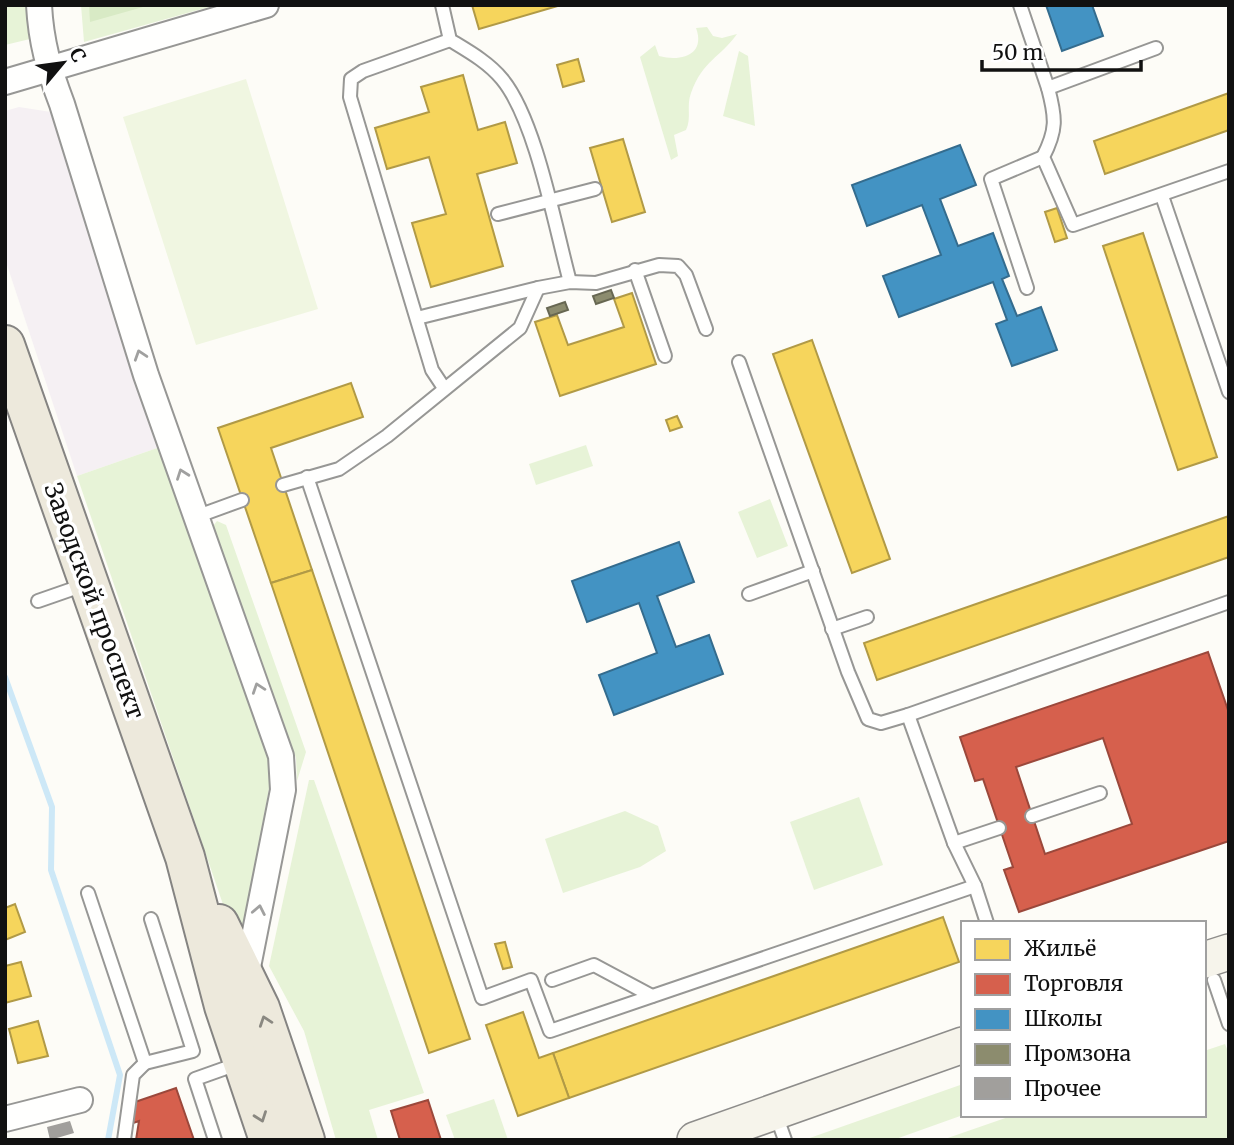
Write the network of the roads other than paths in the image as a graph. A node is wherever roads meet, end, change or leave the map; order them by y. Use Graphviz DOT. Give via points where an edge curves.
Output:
graph roads {
  1 [pos="39,5"];
  2 [pos="266,5"];
  3 [pos="442,5"];
  4 [pos="1020,5"];
  5 [pos="450,40"];
  6 [pos="1156,48"];
  7 [pos="48,70"];
  8 [pos="5,82"];
  9 [pos="1048,88"];
  10 [pos="1043,158"];
  11 [pos="1229,171"];
  12 [pos="595,189"];
  13 [pos="1162,195"];
  14 [pos="548,201"];
  15 [pos="498,214"];
  16 [pos="635,270"];
  17 [pos="570,282"];
  18 [pos="538,288"];
  19 [pos="1027,288"];
  20 [pos="417,318"];
  21 [pos="706,329"];
  22 [pos="5,345"];
  23 [pos="665,356"];
  24 [pos="739,362"];
  25 [pos="444,388"];
  26 [pos="1229,392"];
  27 [pos="307,477"];
  28 [pos="283,485"];
  29 [pos="242,500"];
  30 [pos="198,516"];
  31 [pos="813,571"];
  32 [pos="88,584"];
  33 [pos="749,594"];
  34 [pos="38,601"];
  35 [pos="1229,602"];
  36 [pos="867,617"];
  37 [pos="832,629"];
  38 [pos="908,715"];
  39 [pos="1100,793"];
  40 [pos="1032,816"];
  41 [pos="999,828"];
  42 [pos="954,843"];
  43 [pos="185,857"];
  44 [pos="975,886"];
  45 [pos="88,893"];
  46 [pos="151,919"];
  47 [pos="986,921"];
  48 [pos="1216,970"];
  49 [pos="246,977"];
  50 [pos="552,980"];
  51 [pos="652,996"];
  52 [pos="1229,1024"];
  53 [pos="961,1046"];
  54 [pos="241,1062"];
  55 [pos="145,1063"];
  56 [pos="961,1070"];
  57 [pos="80,1100"];
  58 [pos="5,1119"];
  59 [pos="776,1131"];
  60 [pos="124,1140"];
  61 [pos="215,1140"];
  62 [pos="269,1140"];
  63 [pos="305,1140"];
  64 [pos="695,1140"];
  1 -- 7 [label="street"];
  2 -- 7 [label="street"];
  3 -- 5 [label="lane"];
  4 -- 9 [label="lane"];
  5 -- 14 [label="lane" via="501,78 522,108"];
  5 -- 20 [label="lane" via="351,79 350,97"];
  6 -- 9 [label="lane"];
  7 -- 8 [label="street"];
  30 -- 7 [label="street, one-way" via="142,364"];
  9 -- 10 [label="lane" via="1055,113 1054,136"];
  10 -- 13 [label="lane" via="1073,225"];
  10 -- 19 [label="lane" via="991,179"];
  11 -- 13 [label="lane"];
  12 -- 14 [label="lane"];
  13 -- 26 [label="lane"];
  14 -- 15 [label="lane"];
  14 -- 17 [label="lane"];
  16 -- 17 [label="lane" via="596,283"];
  16 -- 21 [label="lane" via="678,266 686,275"];
  16 -- 23 [label="lane"];
  17 -- 18 [label="lane"];
  18 -- 20 [label="lane"];
  18 -- 25 [label="lane" via="520,328"];
  20 -- 25 [label="lane" via="432,370"];
  22 -- 32 [label="main road, Заводской проспект"];
  24 -- 31 [label="lane"];
  25 -- 27 [label="lane" via="339,469"];
  27 -- 28 [label="lane"];
  27 -- 51 [label="lane" via="482,998 531,979 550,1031"];
  29 -- 30 [label="lane"];
  49 -- 30 [label="street, one-way" via="284,773 276,737"];
  31 -- 33 [label="lane"];
  31 -- 37 [label="lane"];
  32 -- 34 [label="lane"];
  32 -- 43 [label="main road, Заводской проспект"];
  35 -- 38 [label="lane"];
  36 -- 37 [label="lane"];
  37 -- 38 [label="lane" via="868,719 881,723"];
  38 -- 42 [label="lane"];
  39 -- 40 [label="lane"];
  41 -- 42 [label="lane"];
  42 -- 44 [label="lane"];
  43 -- 49 [label="main road, Заводской проспект"];
  43 -- 54 [label="main road, Заводской проспект"];
  44 -- 47 [label="lane"];
  44 -- 51 [label="lane"];
  45 -- 55 [label="lane"];
  46 -- 55 [label="lane" via="193,1051"];
  48 -- 52 [label="lane"];
  63 -- 49 [label="main road, Заводской проспект, one-way"];
  50 -- 51 [label="lane" via="594,965"];
  53 -- 59 [label="street"];
  54 -- 61 [label="lane" via="195,1080"];
  54 -- 62 [label="main road, Заводской проспект, one-way"];
  55 -- 60 [label="lane" via="133,1076"];
  56 -- 59 [label="street"];
  57 -- 58 [label="street"];
  59 -- 64 [label="street"];
}
